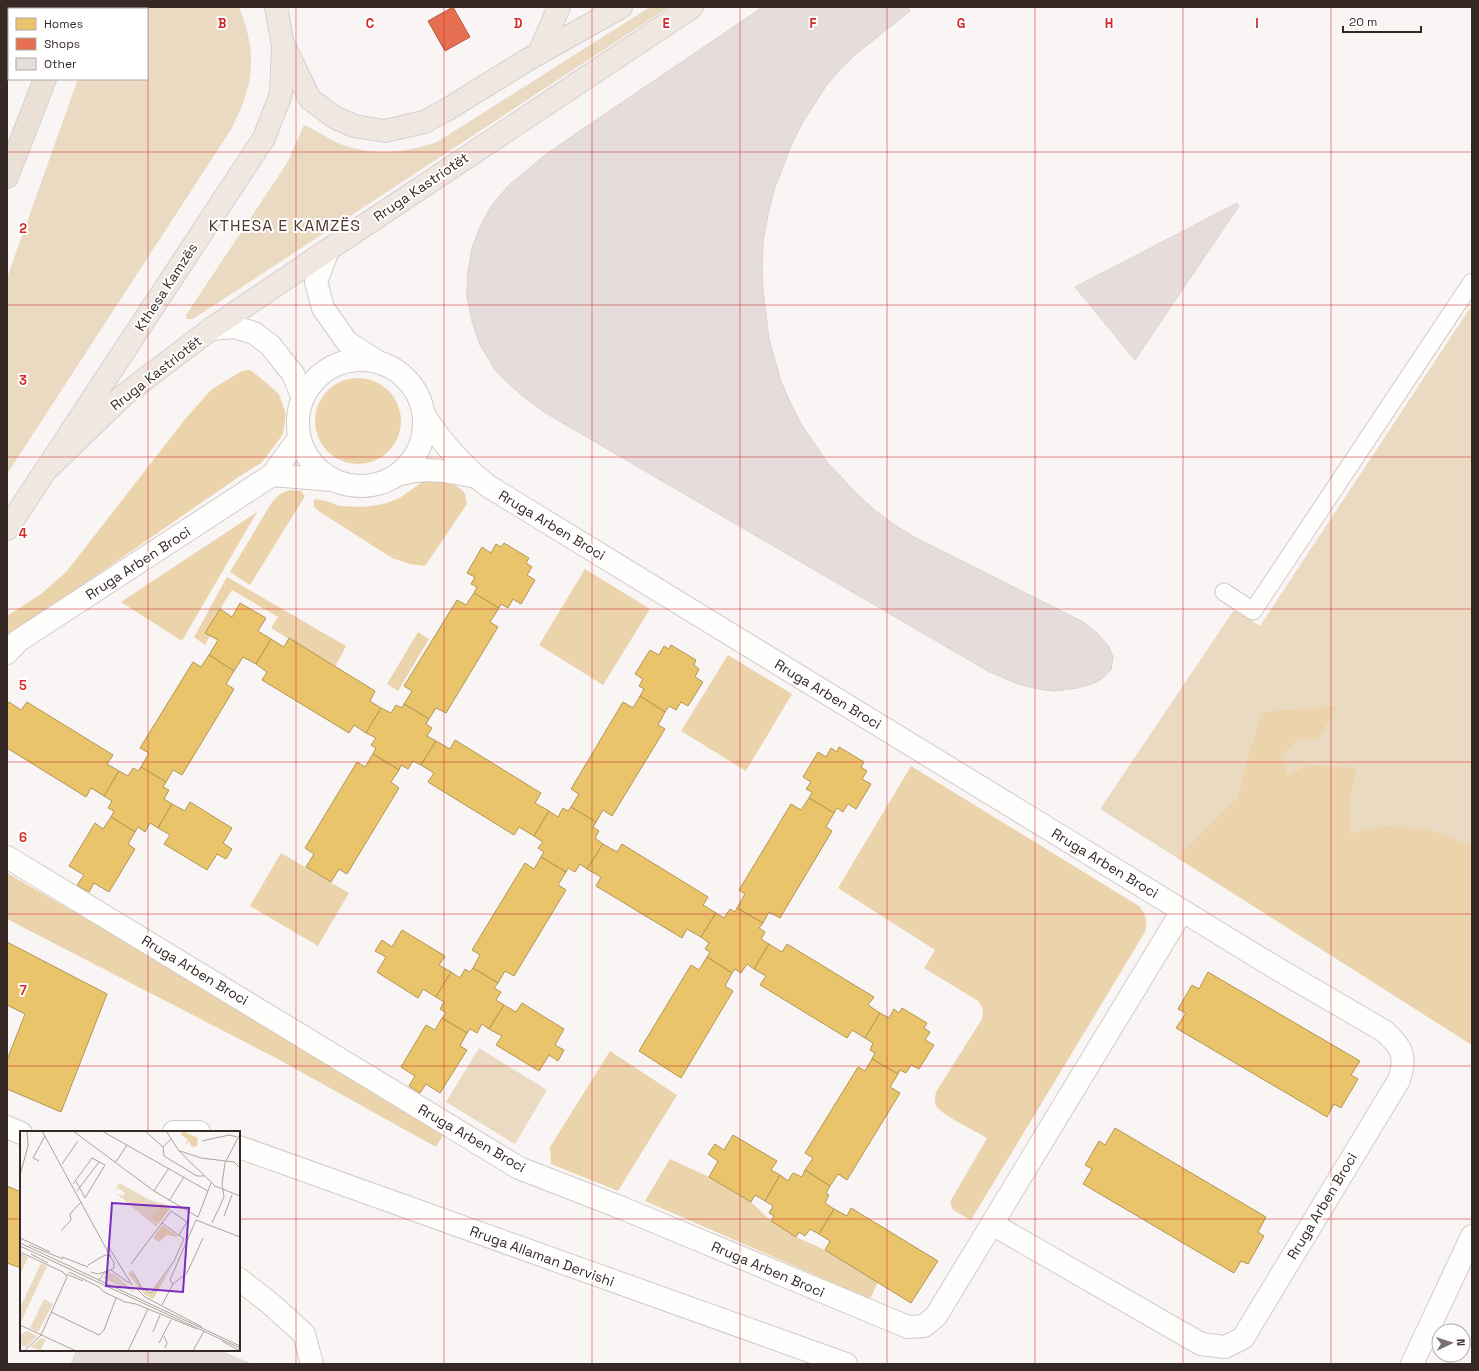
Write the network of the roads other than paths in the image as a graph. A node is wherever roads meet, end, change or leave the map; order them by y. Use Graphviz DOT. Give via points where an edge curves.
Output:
graph roads {
  1 [pos="276,7"];
  2 [pos="559,7"];
  3 [pos="621,7"];
  4 [pos="692,7"];
  5 [pos="283,45"];
  6 [pos="539,53"];
  7 [pos="45,80"];
  8 [pos="7,178"];
  9 [pos="328,250"];
  10 [pos="1472,282"];
  11 [pos="211,330"];
  12 [pos="378,362"];
  13 [pos="303,398"];
  14 [pos="424,415"];
  15 [pos="299,438"];
  16 [pos="46,469"];
  17 [pos="400,474"];
  18 [pos="272,475"];
  19 [pos="476,477"];
  20 [pos="332,480"];
  21 [pos="7,528"];
  22 [pos="1224,592"];
  23 [pos="7,653"];
  24 [pos="7,857"];
  25 [pos="1182,910"];
  26 [pos="7,1128"];
  27 [pos="20,1133"];
  28 [pos="240,1147"];
  29 [pos="992,1224"];
  30 [pos="1472,1236"];
  31 [pos="240,1280"];
  32 [pos="312,1364"];
  33 [pos="846,1364"];
  34 [pos="1412,1364"];
  1 -- 5 [label="main road, Kthesa Kamzës"];
  2 -- 6 [label="main road"];
  3 -- 6 [label="main road"];
  4 -- 9 [label="main road, Rruga Kastriotët"];
  5 -- 6 [label="main road" via="310,99 334,117 354,126 385,131 424,122"];
  5 -- 16 [label="main road, Kthesa Kamzës" via="281,94 264,138"];
  7 -- 8 [label="highway"];
  9 -- 11 [label="main road, Rruga Kastriotët"];
  9 -- 12 [label="street, Rruga Arben Broci" via="316,282 323,308 347,342"];
  10 -- 22 [label="street" via="1254,611"];
  11 -- 13 [label="street" via="234,327 254,333 270,345 293,374"];
  11 -- 16 [label="main road, Rruga Kastriotët" via="124,395"];
  12 -- 13 [label="street, Rruga Arben Broci" via="359,360 342,363 325,371 312,383"];
  12 -- 14 [label="street, Rruga Arben Broci" via="395,369 409,381 419,397"];
  13 -- 15 [label="street, Rruga Arben Broci" via="298,418"];
  14 -- 17 [label="street, Rruga Arben Broci" via="423,437 415,457"];
  14 -- 19 [label="street, Rruga Arben Broci" via="451,453"];
  15 -- 18 [label="street, Rruga Arben Broci"];
  15 -- 20 [label="street, Rruga Arben Broci" via="306,455 317,470"];
  16 -- 21 [label="main road, Kthesa Kamzës"];
  17 -- 19 [label="street, Rruga Arben Broci" via="418,469"];
  17 -- 20 [label="street, Rruga Arben Broci" via="367,487 350,486"];
  18 -- 20 [label="street, Rruga Arben Broci"];
  18 -- 23 [label="street, Rruga Arben Broci" via="18,641"];
  19 -- 25 [label="street, Rruga Arben Broci"];
  24 -- 29 [label="street, Rruga Arben Broci" via="519,1168 622,1208 908,1328 924,1326 936,1316"];
  25 -- 29 [label="street, Rruga Arben Broci"];
  25 -- 29 [label="street, Rruga Arben Broci" via="1384,1031 1396,1042 1402,1054 1403,1067 1399,1080 1243,1338 1225,1347 1201,1344"];
  26 -- 27 [label="street"];
  28 -- 33 [label="street, Rruga Allaman Dervishi"];
  30 -- 34 [label="street"];
  31 -- 32 [label="street" via="304,1334"];
}
